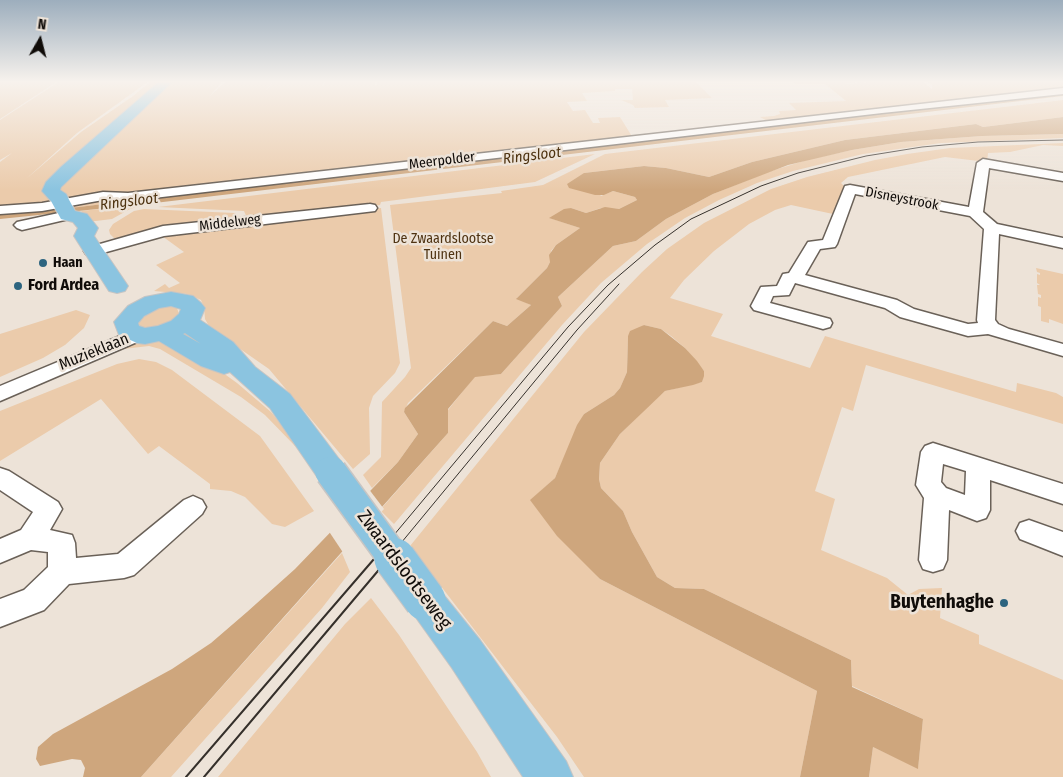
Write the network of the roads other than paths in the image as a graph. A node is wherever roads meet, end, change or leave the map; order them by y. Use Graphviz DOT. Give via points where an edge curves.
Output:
graph roads {
  1 [pos="127,117"];
  2 [pos="819,117"];
  3 [pos="1063,177"];
  4 [pos="65,208"];
  5 [pos="370,208"];
  6 [pos="0,210"];
  7 [pos="975,214"];
  8 [pos="22,225"];
  9 [pos="992,228"];
  10 [pos="1063,243"];
  11 [pos="88,244"];
  12 [pos="795,278"];
  13 [pos="117,286"];
  14 [pos="153,302"];
  15 [pos="823,323"];
  16 [pos="132,325"];
  17 [pos="175,328"];
  18 [pos="990,328"];
  19 [pos="1063,350"];
  20 [pos="52,370"];
  21 [pos="0,394"];
  22 [pos="978,466"];
  23 [pos="0,478"];
  24 [pos="1063,494"];
  25 [pos="937,495"];
  26 [pos="193,507"];
  27 [pos="1029,531"];
  28 [pos="30,538"];
  29 [pos="1063,544"];
  30 [pos="0,551"];
  31 [pos="933,560"];
  32 [pos="62,572"];
  33 [pos="0,614"];
  34 [pos="550,777"];
  1 -- 4 [label="main road" via="81,160 78,171 68,181"];
  2 -- 4 [label="street, Meerpolder" via="128,197 103,196"];
  3 -- 7 [label="street" via="983,163"];
  4 -- 6 [label="street, Meerpolder"];
  4 -- 8 [label="street, Meerpolder"];
  4 -- 11 [label="main road" via="62,222 69,234"];
  5 -- 11 [label="street, Middelweg" via="162,231"];
  7 -- 9 [label="street"];
  7 -- 12 [label="street, Disneystrook" via="850,189 829,244 814,245"];
  9 -- 10 [label="street"];
  9 -- 18 [label="street" via="986,320"];
  11 -- 13 [label="main road"];
  12 -- 15 [label="street, Disneystrook" via="789,278 784,291 767,291 760,306"];
  12 -- 18 [label="street" via="891,304 907,313 968,330"];
  13 -- 14 [label="main road" via="135,288"];
  13 -- 16 [label="main road" via="111,298"];
  14 -- 16 [label="main road"];
  14 -- 17 [label="main road" via="171,299 190,304 193,312"];
  16 -- 17 [label="main road"];
  16 -- 20 [label="street, Muzieklaan"];
  17 -- 34 [label="main road, Zwaardslootseweg, bridge" via="210,360 246,373 280,401 466,654"];
  18 -- 19 [label="street"];
  20 -- 21 [label="street, Muzieklaan"];
  22 -- 24 [label="street"];
  22 -- 25 [label="street" via="977,510"];
  22 -- 25 [label="street" via="934,452 928,485"];
  23 -- 28 [label="street" via="49,510"];
  25 -- 31 [label="street"];
  26 -- 32 [label="street" via="124,566"];
  27 -- 29 [label="street"];
  28 -- 30 [label="street"];
  28 -- 32 [label="street" via="62,543"];
  32 -- 33 [label="street" via="34,600"];
}
